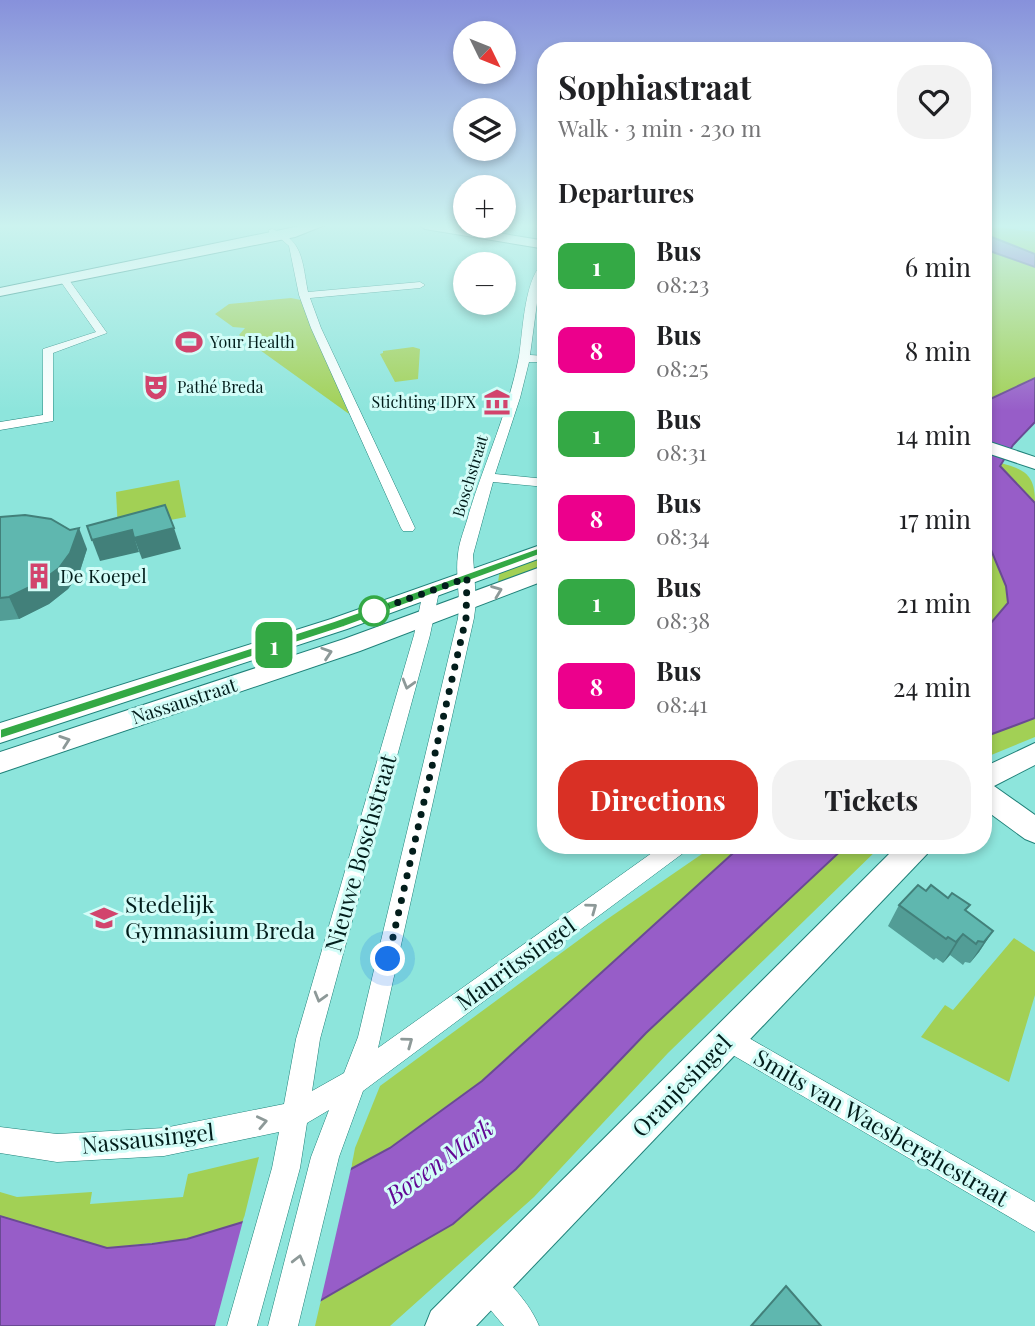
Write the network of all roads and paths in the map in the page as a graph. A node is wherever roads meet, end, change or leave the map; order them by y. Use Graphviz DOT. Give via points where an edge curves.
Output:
graph roads {
  1 [pos="20,287"];
  2 [pos="70,287"];
  3 [pos="302,287"];
  4 [pos="398,287"];
  5 [pos="535,287"];
  6 [pos="0,292"];
  7 [pos="304,295"];
  8 [pos="524,358"];
  9 [pos="537,359"];
  10 [pos="0,426"];
  11 [pos="992,451"];
  12 [pos="1035,464"];
  13 [pos="486,477"];
  14 [pos="537,482"];
  15 [pos="408,528"];
  16 [pos="537,553"];
  17 [pos="537,574"];
  18 [pos="448,597"];
  19 [pos="0,733"];
  20 [pos="1035,753"];
  21 [pos="0,763"];
  22 [pos="992,775"];
  23 [pos="992,800"];
  24 [pos="992,820"];
  25 [pos="1035,831"];
  26 [pos="1035,849"];
  27 [pos="667,854"];
  28 [pos="908,854"];
  29 [pos="728,1038"];
  30 [pos="353,1082"];
  31 [pos="295,1115"];
  32 [pos="0,1140"];
  33 [pos="1035,1218"];
  34 [pos="488,1283"];
  35 [pos="242,1326"];
  36 [pos="283,1326"];
  37 [pos="446,1326"];
  38 [pos="524,1326"];
  1 -- 6 [label="street"];
  2 -- 10 [label="street" via="102,333 47,352 49,418"];
  3 -- 7 [label="street"];
  4 -- 7 [label="street"];
  5 -- 8 [label="street, Boschstraat" via="533,331"];
  7 -- 15 [label="street"];
  8 -- 9 [label="street"];
  8 -- 13 [label="street, Boschstraat"];
  11 -- 12 [label="street"];
  13 -- 14 [label="street"];
  13 -- 18 [label="street, Boschstraat" via="465,555"];
  16 -- 18 [label="street"];
  18 -- 17 [label="street, one-way"];
  18 -- 19 [label="street, Nassaustraat"];
  21 -- 18 [label="street, Nassaustraat, one-way" via="352,645"];
  18 -- 30 [label="street" via="370,1037"];
  18 -- 31 [label="street, Nieuwe Boschstraat, one-way" via="308,1039"];
  20 -- 22 [label="street"];
  23 -- 25 [label="street"];
  24 -- 26 [label="street"];
  30 -- 27 [label="street, Mauritssingel, one-way"];
  28 -- 29 [label="street, Oranjesingel"];
  29 -- 33 [label="street, Smits van Waesberghestraat"];
  29 -- 34 [label="street, Oranjesingel"];
  30 -- 31 [label="street"];
  36 -- 30 [label="street, one-way" via="326,1157"];
  32 -- 31 [label="street, Nassausingel, one-way" via="57,1147 132,1146"];
  31 -- 35 [label="street, Nieuwe Boschstraat" via="286,1168"];
  34 -- 37 [label="street, Oranjesingel"];
  34 -- 38 [label="street"];
}
